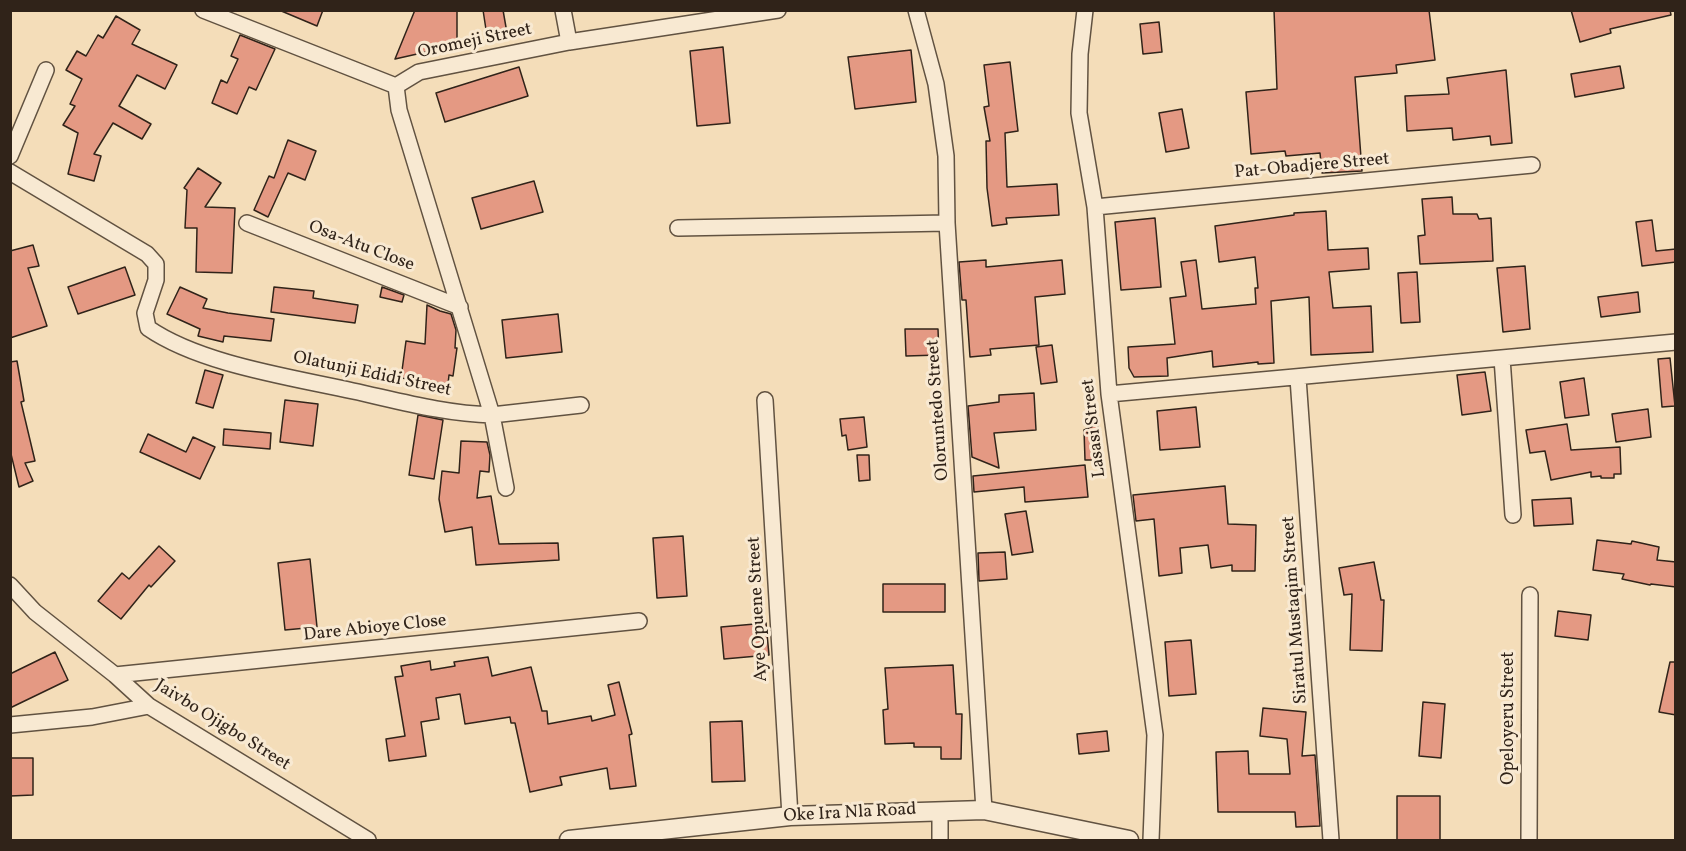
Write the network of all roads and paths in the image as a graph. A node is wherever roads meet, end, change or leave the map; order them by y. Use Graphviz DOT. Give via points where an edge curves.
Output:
graph roads {
  1 [pos="203,10"];
  2 [pos="563,10"];
  3 [pos="778,10"];
  4 [pos="915,10"];
  5 [pos="1085,10"];
  6 [pos="569,42"];
  7 [pos="46,70"];
  8 [pos="396,86"];
  9 [pos="10,156"];
  10 [pos="1532,165"];
  11 [pos="10,172"];
  12 [pos="1095,207"];
  13 [pos="247,223"];
  14 [pos="947,223"];
  15 [pos="678,228"];
  16 [pos="460,308"];
  17 [pos="1676,342"];
  18 [pos="1502,358"];
  19 [pos="1298,378"];
  20 [pos="1109,394"];
  21 [pos="765,400"];
  22 [pos="581,405"];
  23 [pos="492,415"];
  24 [pos="506,488"];
  25 [pos="1514,515"];
  26 [pos="10,585"];
  27 [pos="1530,595"];
  28 [pos="639,621"];
  29 [pos="115,675"];
  30 [pos="149,706"];
  31 [pos="10,725"];
  32 [pos="984,810"];
  33 [pos="940,811"];
  34 [pos="790,816"];
  35 [pos="368,840"];
  36 [pos="569,840"];
  37 [pos="940,840"];
  38 [pos="1129,840"];
  39 [pos="1151,840"];
  40 [pos="1331,840"];
  41 [pos="1529,840"];
  1 -- 8 [label="street"];
  2 -- 6 [label="street"];
  3 -- 6 [label="street, Oromeji Street"];
  4 -- 14 [label="street, Oloruntedo Street" via="936,84 946,156"];
  5 -- 12 [label="street, Lasasi Street" via="1079,113"];
  6 -- 8 [label="street, Oromeji Street" via="419,72"];
  7 -- 9 [label="street"];
  8 -- 16 [label="street" via="399,110"];
  10 -- 12 [label="street, Pat-Obadjere Street"];
  11 -- 23 [label="street, Olatunji Edidi Street" via="147,254 156,264 156,280 145,313 148,328 162,338 248,368 454,413"];
  12 -- 20 [label="street, Lasasi Street"];
  13 -- 16 [label="street, Osa-Atu Close"];
  14 -- 15 [label="street"];
  14 -- 32 [label="street, Oloruntedo Street"];
  16 -- 23 [label="street"];
  17 -- 18 [label="street"];
  18 -- 19 [label="street"];
  18 -- 25 [label="street"];
  19 -- 20 [label="street"];
  19 -- 40 [label="street, Siratul Mustaqim Street"];
  20 -- 39 [label="street, Lasasi Street" via="1155,735"];
  21 -- 34 [label="street, Aye Opuene Street"];
  22 -- 23 [label="street, Olatunji Edidi Street"];
  23 -- 24 [label="street"];
  26 -- 29 [label="street, Jaivbo Ojigbo Street" via="35,612"];
  27 -- 41 [label="street, Opeloyeru Street"];
  28 -- 29 [label="street, Dare Abioye Close"];
  29 -- 30 [label="street, Jaivbo Ojigbo Street"];
  30 -- 31 [label="street" via="93,717"];
  30 -- 35 [label="street, Jaivbo Ojigbo Street"];
  32 -- 33 [label="street, Oke Ira Nla Road"];
  32 -- 38 [label="street, Oke Ira Nla Road"];
  33 -- 34 [label="street, Oke Ira Nla Road"];
  33 -- 37 [label="street"];
  34 -- 36 [label="street, Oke Ira Nla Road"];
}
